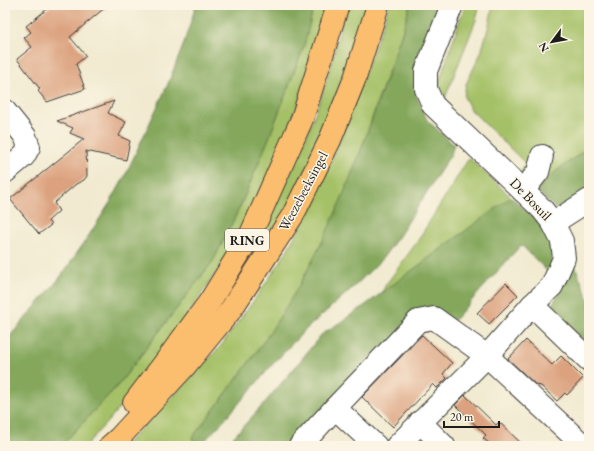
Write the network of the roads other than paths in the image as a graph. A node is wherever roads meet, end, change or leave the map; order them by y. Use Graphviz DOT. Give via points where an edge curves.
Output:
graph roads {
  1 [pos="338,5"];
  2 [pos="378,5"];
  3 [pos="452,5"];
  4 [pos="5,111"];
  5 [pos="542,156"];
  6 [pos="5,172"];
  7 [pos="523,190"];
  8 [pos="589,200"];
  9 [pos="554,224"];
  10 [pos="532,305"];
  11 [pos="487,356"];
  12 [pos="589,360"];
  13 [pos="335,408"];
  14 [pos="420,422"];
  15 [pos="100,446"];
  16 [pos="110,446"];
  17 [pos="300,446"];
  18 [pos="376,446"];
  19 [pos="397,446"];
  20 [pos="444,446"];
  21 [pos="584,446"];
  1 -- 15 [label="main road, Weezebeeksingel / RING" via="302,119 250,236 210,301"];
  2 -- 16 [label="main road, Weezebeeksingel / RING" via="355,78 330,140 293,215 230,311 185,366"];
  3 -- 7 [label="street, De Bosuil" via="426,71 426,89 433,105"];
  4 -- 6 [label="street" via="25,136 29,147 24,156"];
  5 -- 7 [label="street" via="538,172"];
  7 -- 9 [label="street, De Bosuil"];
  8 -- 9 [label="street"];
  9 -- 10 [label="street, De Bosuil" via="562,241 564,258 552,286"];
  10 -- 11 [label="street, De Bosuil"];
  10 -- 12 [label="street"];
  11 -- 13 [label="street" via="434,318 418,321"];
  11 -- 14 [label="street, De Bosuil"];
  11 -- 21 [label="street"];
  13 -- 17 [label="street"];
  13 -- 18 [label="street"];
  14 -- 19 [label="street, De Bosuil"];
  14 -- 20 [label="street"];
}
